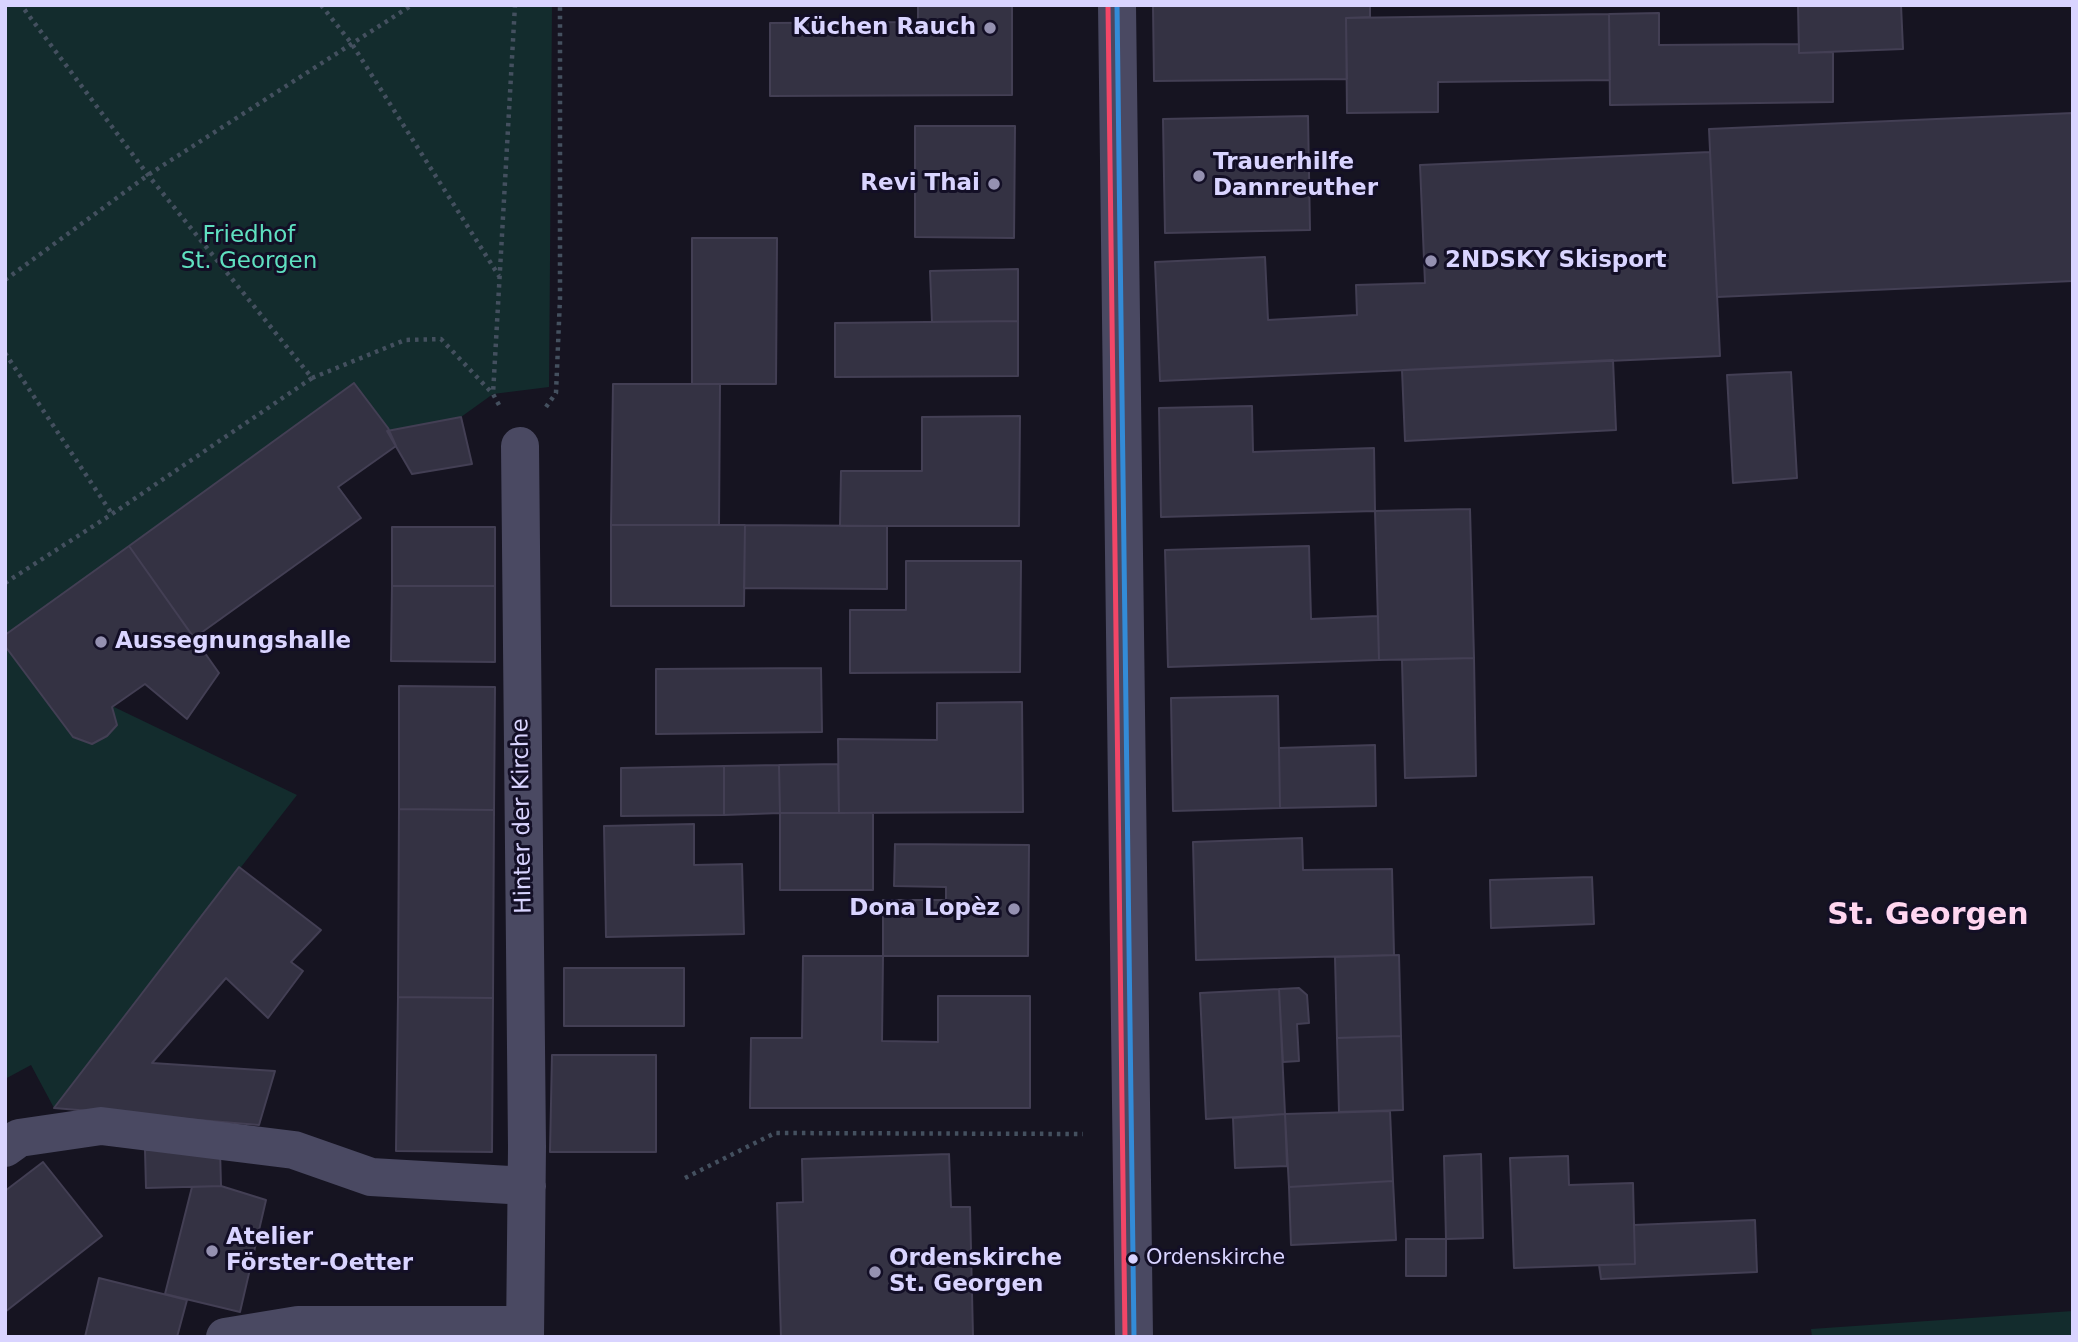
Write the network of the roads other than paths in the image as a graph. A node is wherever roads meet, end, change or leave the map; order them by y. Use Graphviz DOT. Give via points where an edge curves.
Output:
graph roads {
  1 [pos="1117,5"];
  2 [pos="520,446"];
  3 [pos="5,1148"];
  4 [pos="527,1186"];
  5 [pos="525,1331"];
  6 [pos="225,1337"];
  7 [pos="1134,1337"];
  1 -- 7 [label="street"];
  2 -- 4 [label="street, Hinter der Kirche"];
  3 -- 4 [label="street" via="19,1138 101,1126 294,1150 371,1177"];
  4 -- 5 [label="street, Hinter der Kirche"];
  5 -- 6 [label="street, Hinter der Kirche" via="298,1325"];
}
